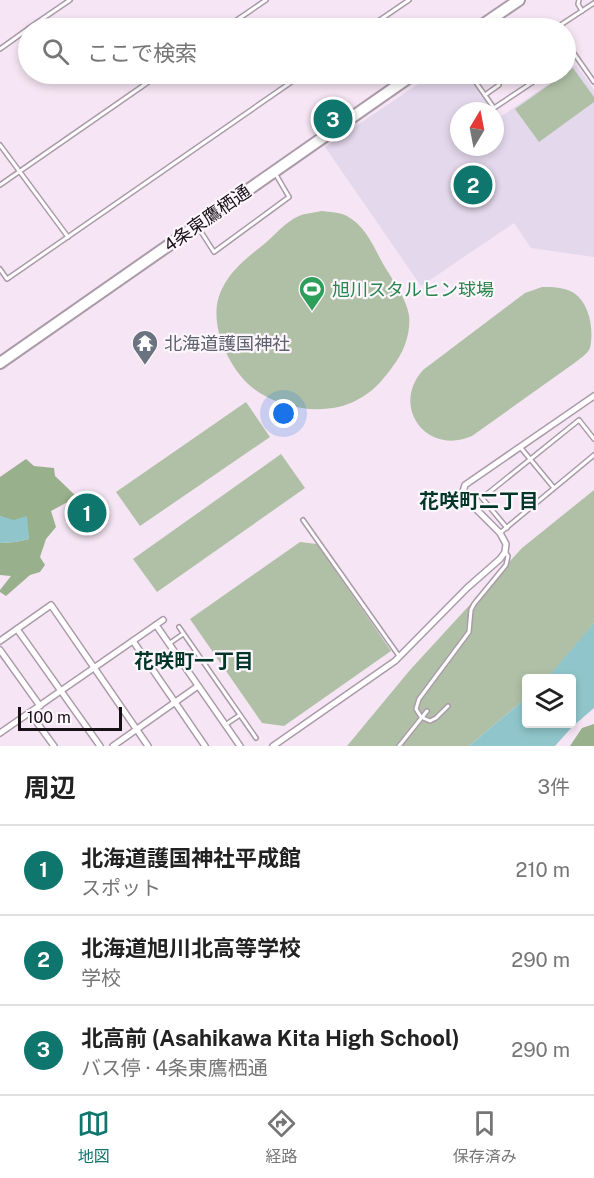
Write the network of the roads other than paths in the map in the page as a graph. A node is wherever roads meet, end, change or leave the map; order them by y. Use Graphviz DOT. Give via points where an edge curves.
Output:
graph roads {
  1 [pos="70,0"];
  2 [pos="252,0"];
  3 [pos="266,0"];
  4 [pos="409,0"];
  5 [pos="519,0"];
  6 [pos="579,0"];
  7 [pos="594,3"];
  8 [pos="257,6"];
  9 [pos="582,11"];
  10 [pos="45,18"];
  11 [pos="240,18"];
  12 [pos="383,18"];
  13 [pos="493,18"];
  14 [pos="571,18"];
  15 [pos="18,36"];
  16 [pos="0,40"];
  17 [pos="4,46"];
  18 [pos="0,49"];
  19 [pos="576,56"];
  20 [pos="594,82"];
  21 [pos="146,84"];
  22 [pos="289,84"];
  23 [pos="400,84"];
  24 [pos="477,84"];
  25 [pos="530,84"];
  26 [pos="500,85"];
  27 [pos="485,95"];
  28 [pos="0,145"];
  29 [pos="19,172"];
  30 [pos="274,172"];
  31 [pos="0,185"];
  32 [pos="197,225"];
  33 [pos="68,237"];
  34 [pos="0,269"];
  35 [pos="0,363"];
  36 [pos="594,396"];
  37 [pos="594,439"];
  38 [pos="521,448"];
  39 [pos="594,455"];
  40 [pos="530,460"];
  41 [pos="554,488"];
  42 [pos="303,520"];
  43 [pos="507,528"];
  44 [pos="500,533"];
  45 [pos="505,552"];
  46 [pos="163,620"];
  47 [pos="156,625"];
  48 [pos="179,627"];
  49 [pos="17,629"];
  50 [pos="183,634"];
  51 [pos="0,641"];
  52 [pos="133,641"];
  53 [pos="169,644"];
  54 [pos="0,650"];
  55 [pos="400,656"];
  56 [pos="95,669"];
  57 [pos="198,686"];
  58 [pos="61,691"];
  59 [pos="174,702"];
  60 [pos="40,706"];
  61 [pos="448,706"];
  62 [pos="427,711"];
  63 [pos="30,713"];
  64 [pos="240,715"];
  65 [pos="421,717"];
  66 [pos="225,725"];
  67 [pos="136,730"];
  68 [pos="0,733"];
  69 [pos="256,738"];
  70 [pos="54,746"];
  71 [pos="100,746"];
  72 [pos="113,746"];
  73 [pos="148,746"];
  74 [pos="205,746"];
  75 [pos="239,746"];
  76 [pos="273,746"];
  77 [pos="399,746"];
  1 -- 10 [label="lane"];
  2 -- 8 [label="lane"];
  3 -- 8 [label="lane"];
  4 -- 12 [label="lane"];
  5 -- 13 [label="highway"];
  6 -- 9 [label="lane"];
  7 -- 9 [label="lane"];
  8 -- 11 [label="lane"];
  9 -- 14 [label="lane"];
  15 -- 17 [label="lane"];
  16 -- 17 [label="lane"];
  17 -- 18 [label="lane"];
  19 -- 20 [label="lane"];
  21 -- 29 [label="lane"];
  22 -- 33 [label="lane"];
  23 -- 30 [label="highway, 4条東鷹栖通"];
  24 -- 27 [label="lane"];
  25 -- 27 [label="lane" via="494,108"];
  26 -- 27 [label="lane"];
  28 -- 29 [label="lane"];
  29 -- 31 [label="lane"];
  29 -- 33 [label="lane"];
  30 -- 32 [label="highway, 4条東鷹栖通"];
  30 -- 32 [label="lane" via="289,196 214,252"];
  32 -- 35 [label="highway, 4条東鷹栖通"];
  33 -- 34 [label="lane" via="7,279"];
  36 -- 38 [label="street"];
  37 -- 40 [label="lane" via="579,420"];
  38 -- 40 [label="lane"];
  38 -- 44 [label="street" via="465,485 462,491"];
  39 -- 41 [label="lane"];
  40 -- 41 [label="lane"];
  40 -- 43 [label="lane" via="483,498"];
  41 -- 43 [label="lane"];
  42 -- 55 [label="lane"];
  43 -- 44 [label="lane"];
  44 -- 45 [label="street" via="506,544"];
  45 -- 55 [label="street"];
  45 -- 65 [label="lane" via="506,565 472,607 469,632 417,704"];
  46 -- 47 [label="street"];
  47 -- 52 [label="street"];
  47 -- 53 [label="street"];
  48 -- 50 [label="lane"];
  49 -- 51 [label="street"];
  49 -- 56 [label="street" via="51,605"];
  49 -- 58 [label="street"];
  50 -- 53 [label="lane"];
  50 -- 64 [label="lane"];
  52 -- 56 [label="street"];
  52 -- 59 [label="street"];
  53 -- 57 [label="street"];
  54 -- 60 [label="street"];
  55 -- 76 [label="street"];
  56 -- 58 [label="street"];
  56 -- 67 [label="street"];
  57 -- 59 [label="street"];
  57 -- 66 [label="street"];
  58 -- 60 [label="street"];
  58 -- 71 [label="street"];
  59 -- 67 [label="street"];
  59 -- 74 [label="street"];
  60 -- 63 [label="street"];
  61 -- 65 [label="lane" via="433,720"];
  62 -- 65 [label="lane"];
  63 -- 68 [label="street"];
  63 -- 70 [label="street"];
  64 -- 66 [label="lane"];
  64 -- 69 [label="lane"];
  65 -- 77 [label="lane"];
  66 -- 75 [label="street"];
  67 -- 72 [label="street"];
  67 -- 73 [label="street"];
}
